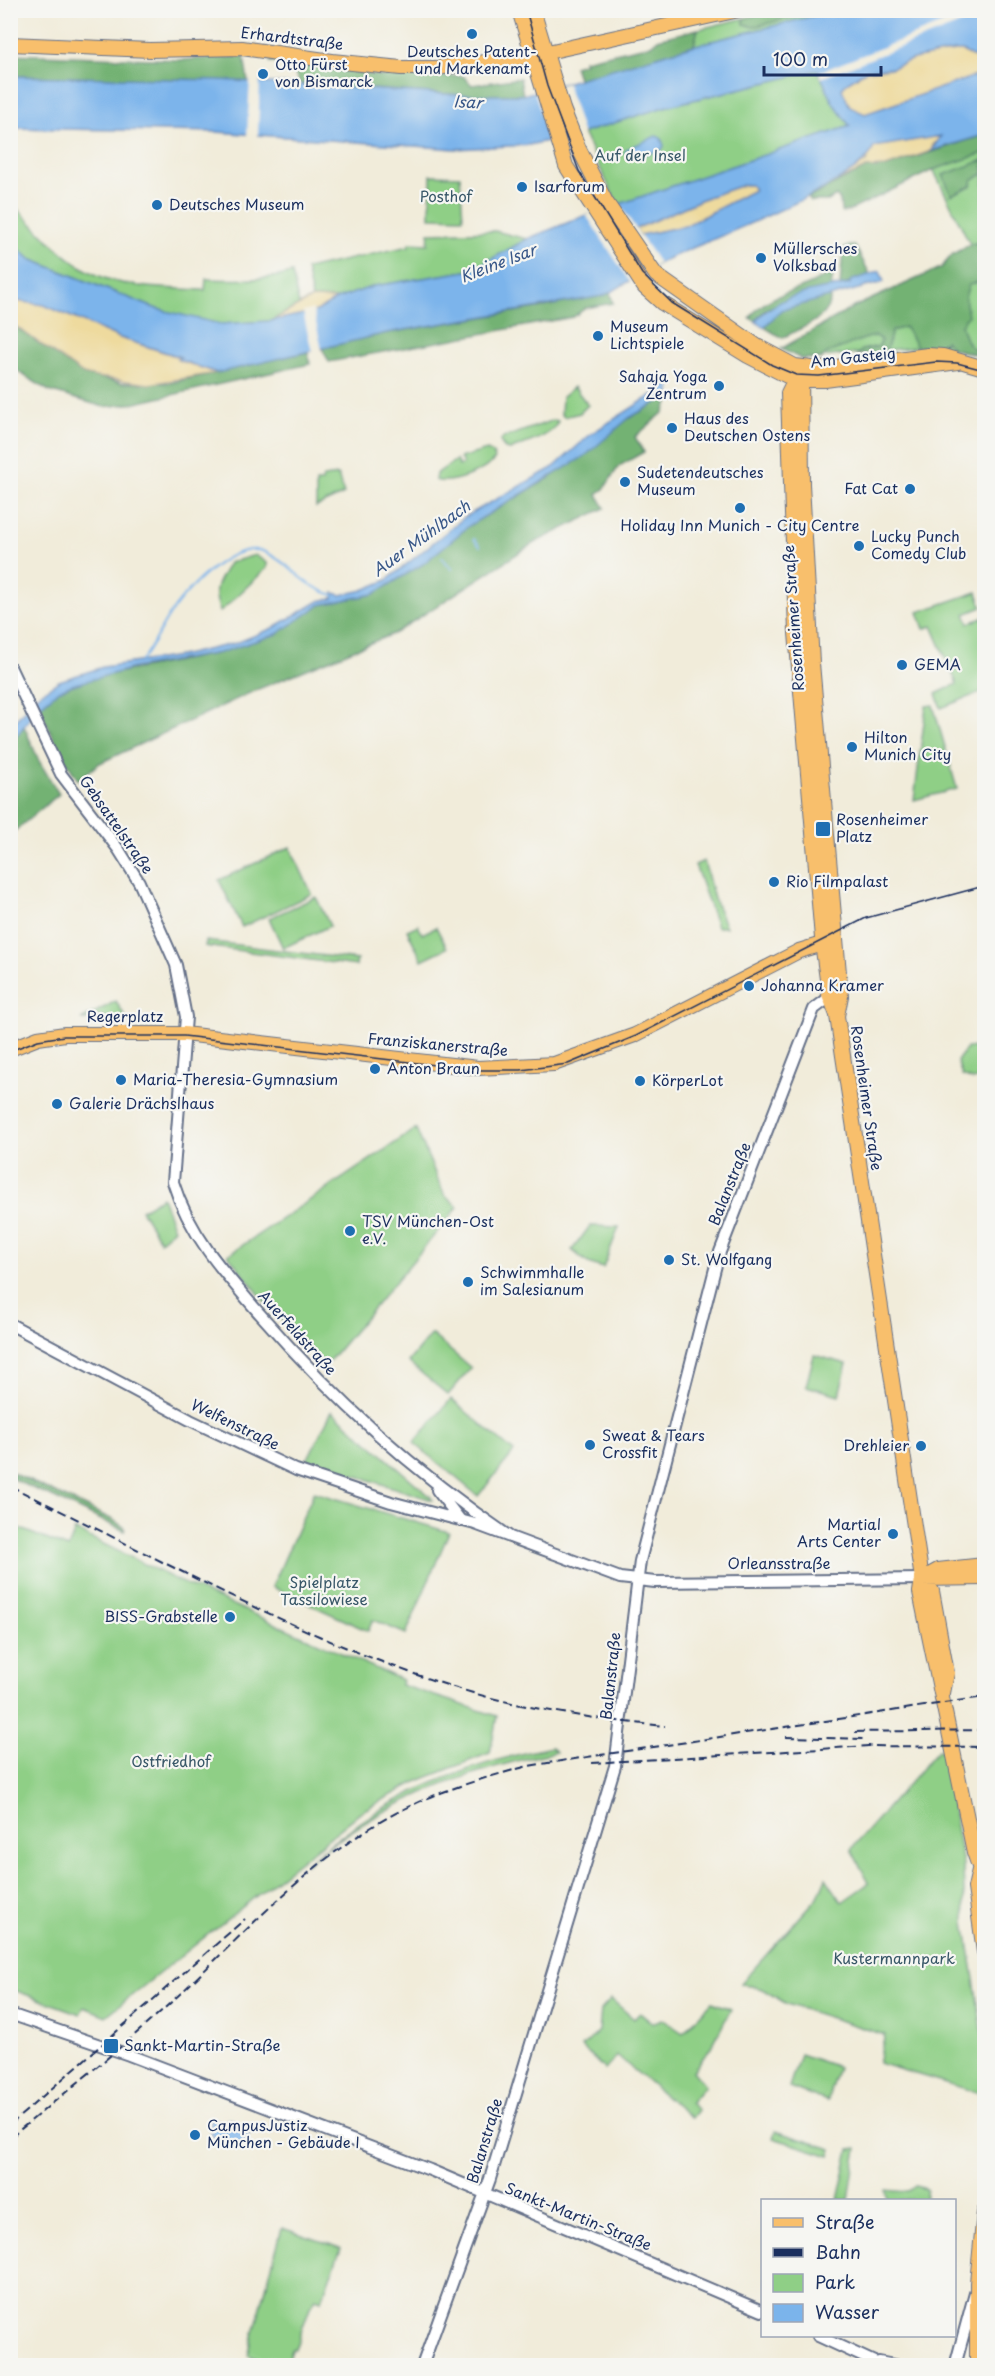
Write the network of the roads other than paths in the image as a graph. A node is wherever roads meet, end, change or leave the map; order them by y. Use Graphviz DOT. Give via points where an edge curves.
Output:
graph roads {
  1 [pos="519,10"];
  2 [pos="533,10"];
  3 [pos="739,10"];
  4 [pos="10,44"];
  5 [pos="539,54"];
  6 [pos="549,85"];
  7 [pos="748,356"];
  8 [pos="984,368"];
  9 [pos="799,375"];
  10 [pos="788,393"];
  11 [pos="11,668"];
  12 [pos="822,938"];
  13 [pos="829,994"];
  14 [pos="837,1016"];
  15 [pos="184,1034"];
  16 [pos="10,1049"];
  17 [pos="173,1182"];
  18 [pos="10,1324"];
  19 [pos="430,1480"];
  20 [pos="461,1521"];
  21 [pos="510,1537"];
  22 [pos="984,1565"];
  23 [pos="984,1578"];
  24 [pos="922,1579"];
  25 [pos="637,1580"];
  26 [pos="983,1874"];
  27 [pos="984,1952"];
  28 [pos="10,2014"];
  29 [pos="485,2194"];
  30 [pos="984,2212"];
  31 [pos="977,2283"];
  32 [pos="761,2311"];
  33 [pos="820,2337"];
  34 [pos="880,2364"];
  35 [pos="422,2366"];
  36 [pos="899,2366"];
  37 [pos="955,2366"];
  38 [pos="977,2366"];
  1 -- 5 [label="main road"];
  2 -- 5 [label="main road"];
  3 -- 5 [label="main road, Erhardtstraße"];
  4 -- 5 [label="main road, Erhardtstraße" via="150,50 242,48 401,68 455,67"];
  5 -- 6 [label="main road"];
  6 -- 7 [label="main road" via="566,166 638,277 662,303"];
  6 -- 9 [label="main road" via="606,202 650,269"];
  7 -- 9 [label="main road"];
  7 -- 10 [label="main road" via="779,379"];
  8 -- 9 [label="main road, Am Gasteig" via="943,356 820,369"];
  9 -- 10 [label="main road, Rosenheimer Straße"];
  9 -- 14 [label="main road, Rosenheimer Straße" via="812,663 841,996"];
  10 -- 12 [label="main road, Rosenheimer Straße" via="796,633"];
  11 -- 15 [label="street, Gebsattelstraße" via="61,774 136,877 159,922 183,993"];
  12 -- 13 [label="main road"];
  12 -- 15 [label="main road, Franziskanerstraße" via="635,1035 554,1064 478,1068"];
  13 -- 14 [label="main road"];
  13 -- 25 [label="street, Balanstraße" via="814,1008 718,1257 664,1459"];
  14 -- 24 [label="main road, Rosenheimer Straße"];
  15 -- 16 [label="main road, Regerplatz" via="65,1034 38,1038"];
  15 -- 17 [label="street, Gebsattelstraße"];
  17 -- 19 [label="street, Auerfeldstraße" via="197,1237 248,1300 324,1385"];
  18 -- 20 [label="street, Welfenstraße" via="190,1420 296,1470"];
  19 -- 20 [label="street, Auerfeldstraße"];
  19 -- 21 [label="street, Auerfeldstraße"];
  20 -- 21 [label="street, Auerfeldstraße"];
  21 -- 25 [label="street, Auerfeldstraße" via="620,1578"];
  22 -- 24 [label="main road, Orleansstraße" via="938,1570"];
  23 -- 24 [label="main road, Orleansstraße"];
  24 -- 25 [label="street, Orleansstraße"];
  24 -- 26 [label="main road, Rosenheimer Straße" via="932,1591 947,1673 943,1693"];
  25 -- 29 [label="street, Balanstraße" via="615,1766"];
  26 -- 27 [label="main road, Rosenheimer Straße" via="975,1888"];
  28 -- 29 [label="street, Sankt-Martin-Straße" via="129,2055"];
  29 -- 32 [label="street, Sankt-Martin-Straße"];
  29 -- 35 [label="street, Balanstraße"];
  30 -- 31 [label="main road"];
  31 -- 37 [label="street"];
  31 -- 38 [label="main road"];
  33 -- 34 [label="street"];
  34 -- 36 [label="street"];
}
